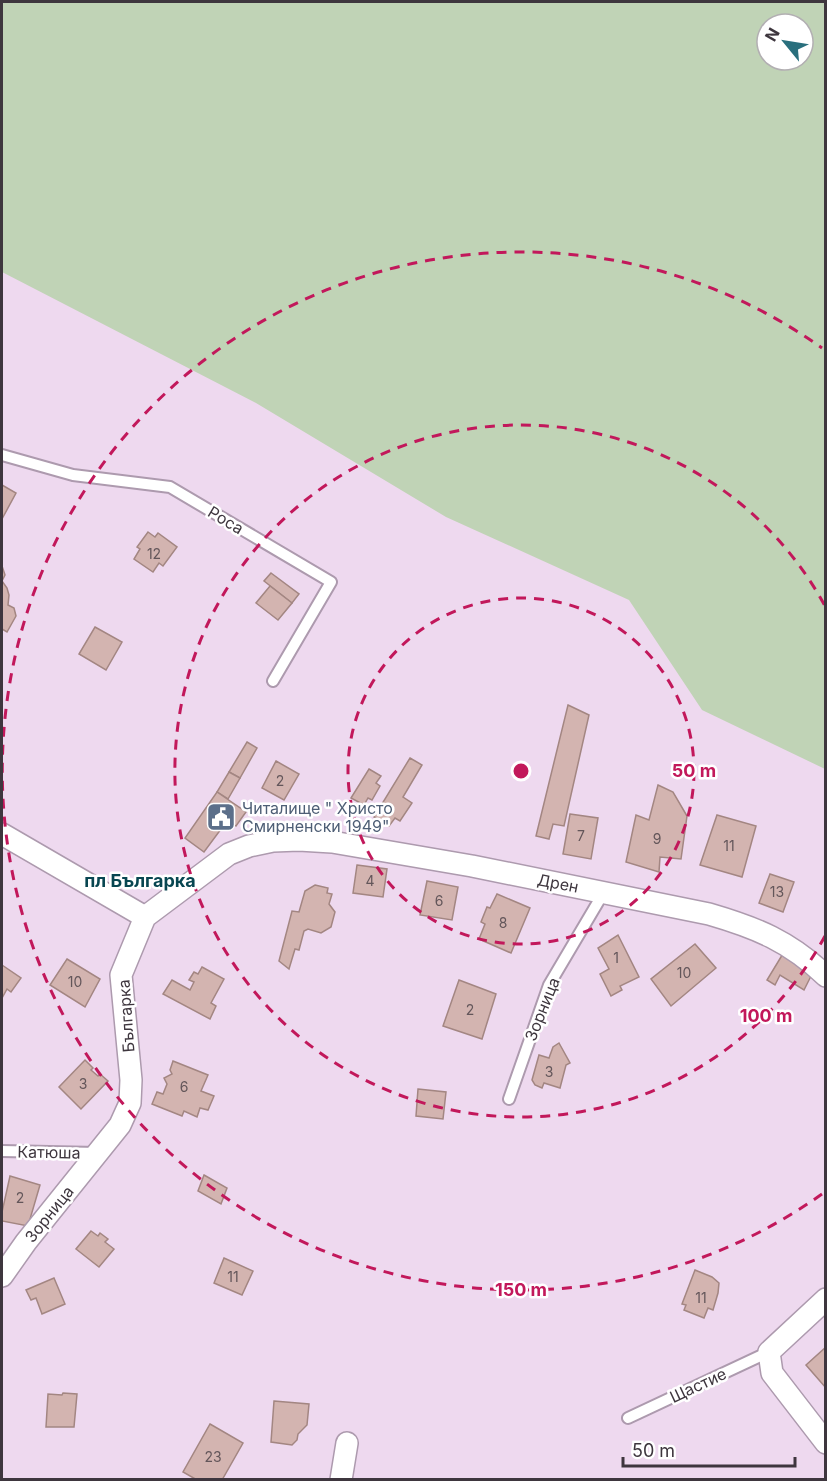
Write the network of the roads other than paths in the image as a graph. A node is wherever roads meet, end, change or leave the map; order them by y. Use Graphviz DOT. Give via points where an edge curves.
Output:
graph roads {
  1 [pos="2,455"];
  2 [pos="273,681"];
  3 [pos="2,834"];
  4 [pos="604,892"];
  5 [pos="145,917"];
  6 [pos="825,976"];
  7 [pos="509,1099"];
  8 [pos="2,1151"];
  9 [pos="97,1153"];
  10 [pos="2,1276"];
  11 [pos="825,1299"];
  12 [pos="769,1352"];
  13 [pos="628,1418"];
  14 [pos="347,1443"];
  15 [pos="825,1443"];
  16 [pos="341,1479"];
  1 -- 2 [label="lane, Роса" via="73,475 170,487 331,582"];
  3 -- 5 [label="street"];
  4 -- 5 [label="street, Дрен" via="332,842 273,841 229,854"];
  4 -- 6 [label="street, Дрен" via="709,914 756,929 807,958"];
  4 -- 7 [label="lane, Зорница" via="549,985"];
  5 -- 9 [label="street, Българка" via="121,975 130,1103 120,1125"];
  8 -- 9 [label="lane, Катюша"];
  9 -- 10 [label="street, Зорница"];
  11 -- 12 [label="street"];
  12 -- 13 [label="lane, Щастие"];
  12 -- 15 [label="street" via="772,1373"];
  14 -- 16 [label="street"];
}
